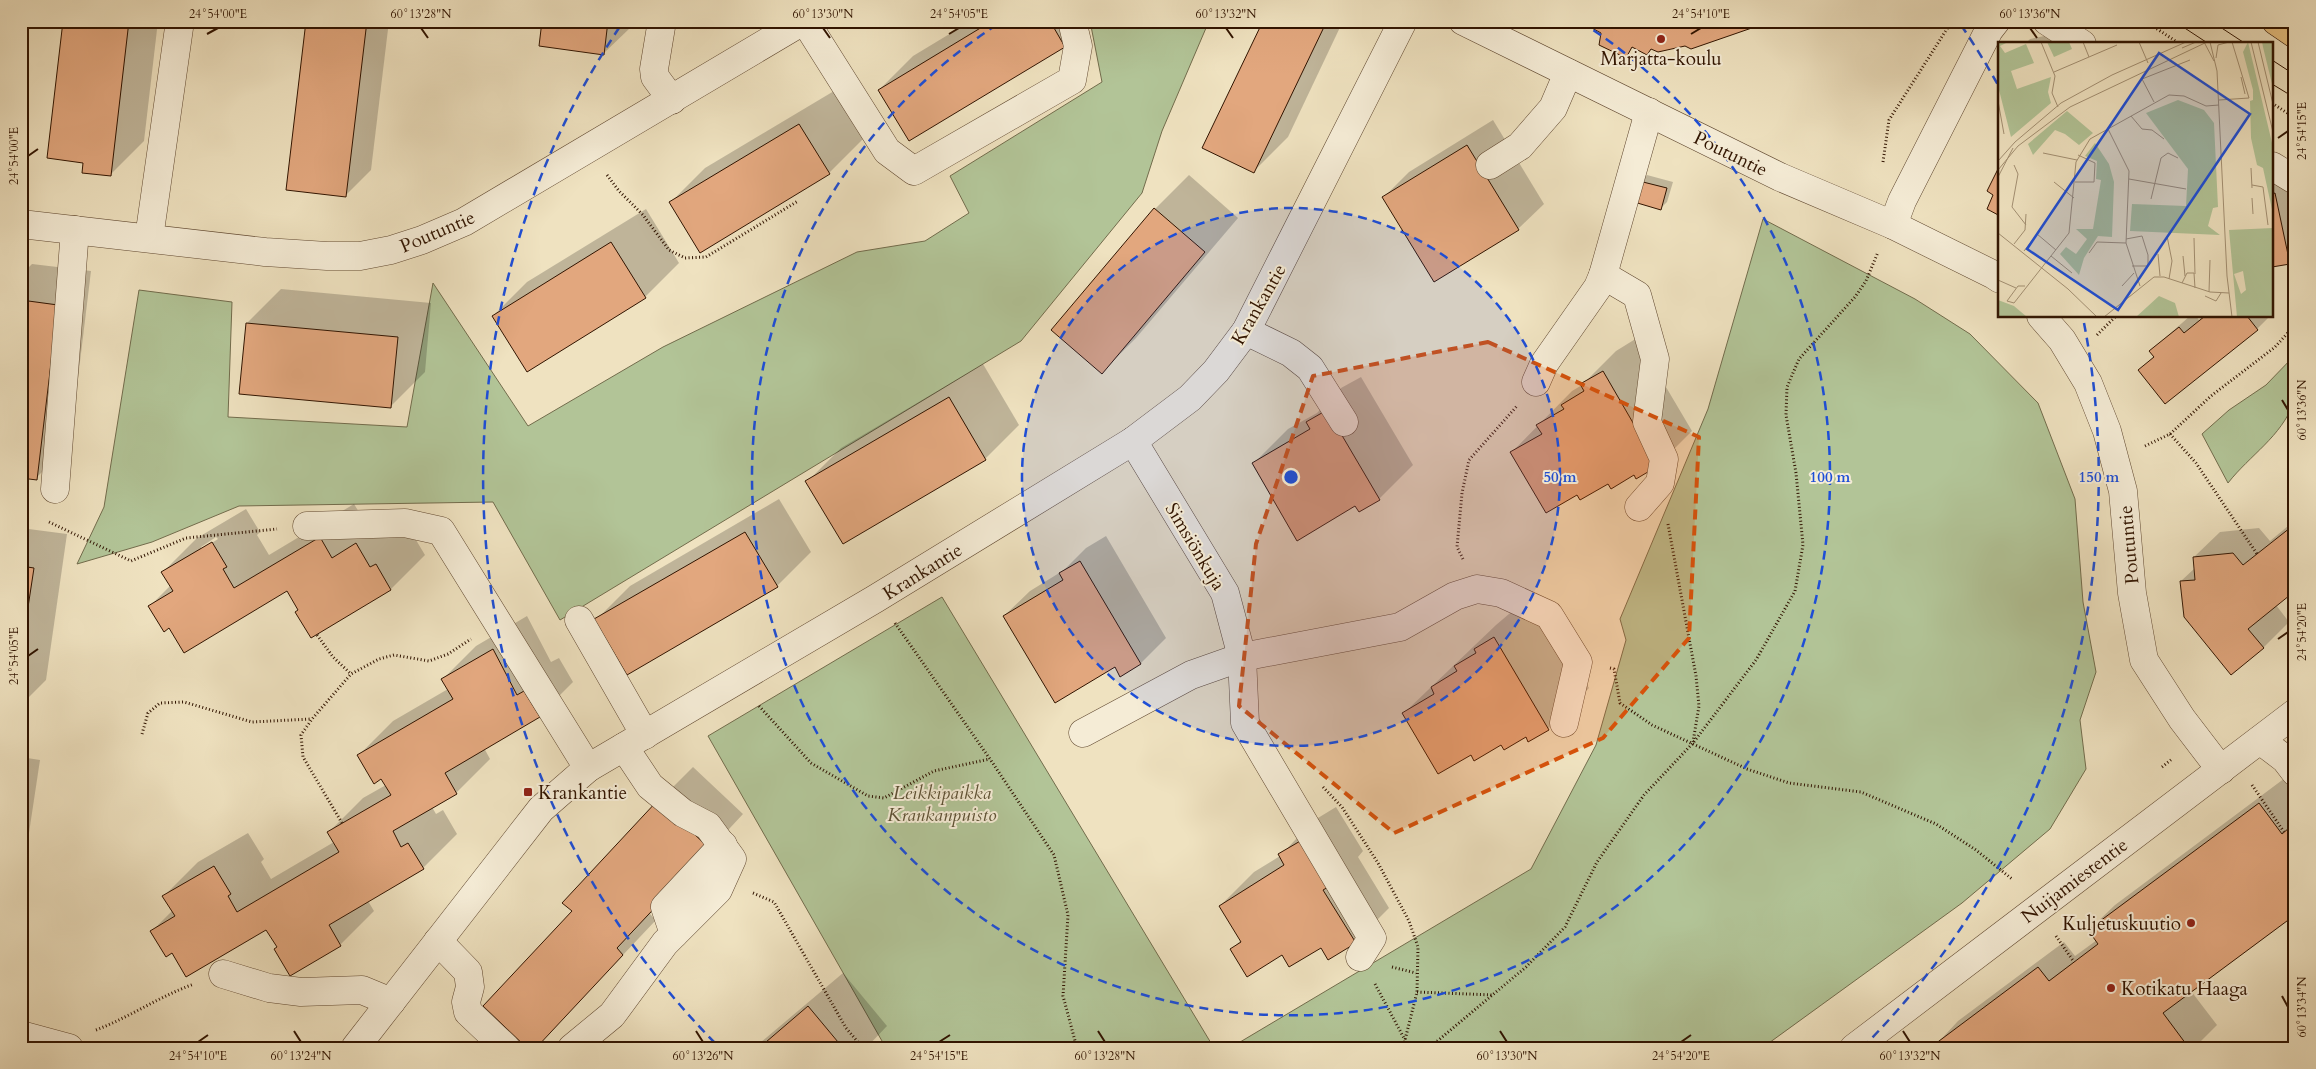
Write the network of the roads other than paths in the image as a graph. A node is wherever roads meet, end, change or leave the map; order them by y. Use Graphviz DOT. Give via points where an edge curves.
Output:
graph roads {
  1 [pos="180,21"];
  2 [pos="662,21"];
  3 [pos="804,21"];
  4 [pos="1072,21"];
  5 [pos="1403,21"];
  6 [pos="1463,21"];
  7 [pos="1996,21"];
  8 [pos="2048,21"];
  9 [pos="2276,21"];
  10 [pos="2295,34"];
  11 [pos="2079,42"];
  12 [pos="1568,73"];
  13 [pos="672,100"];
  14 [pos="1649,112"];
  15 [pos="1490,165"];
  16 [pos="2274,167"];
  17 [pos="2295,180"];
  18 [pos="21,224"];
  19 [pos="1893,225"];
  20 [pos="75,230"];
  21 [pos="149,238"];
  22 [pos="1603,275"];
  23 [pos="1998,278"];
  24 [pos="2043,318"];
  25 [pos="1246,331"];
  26 [pos="1536,382"];
  27 [pos="1344,422"];
  28 [pos="1133,441"];
  29 [pos="55,489"];
  30 [pos="1639,506"];
  31 [pos="307,526"];
  32 [pos="580,620"];
  33 [pos="1242,657"];
  34 [pos="2295,713"];
  35 [pos="1564,723"];
  36 [pos="1083,733"];
  37 [pos="2260,740"];
  38 [pos="635,741"];
  39 [pos="588,768"];
  40 [pos="2221,770"];
  41 [pos="2295,772"];
  42 [pos="438,942"];
  43 [pos="1360,958"];
  44 [pos="223,974"];
  45 [pos="391,1002"];
  46 [pos="21,1035"];
  47 [pos="79,1040"];
  48 [pos="355,1048"];
  49 [pos="506,1048"];
  50 [pos="572,1048"];
  51 [pos="1854,1048"];
  1 -- 21 [label="street"];
  2 -- 13 [label="street" via="655,77"];
  3 -- 4 [label="street" via="887,151 914,171 1072,80 1078,46"];
  3 -- 13 [label="street, Poutuntie"];
  5 -- 25 [label="street, Krankantie"];
  6 -- 12 [label="street, Poutuntie"];
  7 -- 19 [label="street"];
  8 -- 11 [label="street"];
  9 -- 10 [label="main road"];
  12 -- 14 [label="street, Poutuntie"];
  12 -- 15 [label="street" via="1553,108 1520,146"];
  13 -- 21 [label="street, Poutuntie" via="464,222 391,250 360,256 327,256"];
  14 -- 19 [label="street, Poutuntie" via="1780,177"];
  14 -- 22 [label="street"];
  16 -- 17 [label="street"];
  18 -- 20 [label="street, Poutuntie"];
  19 -- 23 [label="street, Poutuntie"];
  20 -- 21 [label="street, Poutuntie"];
  20 -- 29 [label="street"];
  22 -- 26 [label="street" via="1544,364"];
  22 -- 30 [label="street" via="1637,294 1655,358 1647,422 1664,459 1660,483"];
  24 -- 40 [label="street, Poutuntie" via="2062,340 2088,382 2107,430 2123,491 2132,593 2144,660 2182,719"];
  25 -- 27 [label="street" via="1291,353 1310,368"];
  25 -- 28 [label="street, Krankantie" via="1216,371 1190,398"];
  28 -- 33 [label="street, Simsiönkuja" via="1224,593"];
  28 -- 38 [label="street, Krankantie" via="876,600"];
  31 -- 39 [label="street" via="405,523 441,531"];
  32 -- 38 [label="street"];
  33 -- 35 [label="street" via="1400,628 1455,596 1477,589 1501,593 1549,615 1578,662"];
  33 -- 36 [label="street" via="1191,676"];
  33 -- 43 [label="street, Simsiönkuja" via="1245,723 1372,938"];
  34 -- 37 [label="street, Nuijamiestentie"];
  37 -- 40 [label="street, Nuijamiestentie"];
  37 -- 41 [label="street" via="2285,759"];
  38 -- 39 [label="street, Krankantie"];
  38 -- 50 [label="street" via="650,786 683,813 708,826 732,859 718,890 674,934 612,1015"];
  39 -- 42 [label="street, Krankantie" via="541,809"];
  40 -- 51 [label="street, Nuijamiestentie"];
  42 -- 45 [label="street, Krankantie"];
  42 -- 49 [label="street" via="468,972 468,1012"];
  44 -- 45 [label="street" via="270,988 301,992 362,990"];
  45 -- 48 [label="street, Krankantie"];
  46 -- 47 [label="street"];
}
